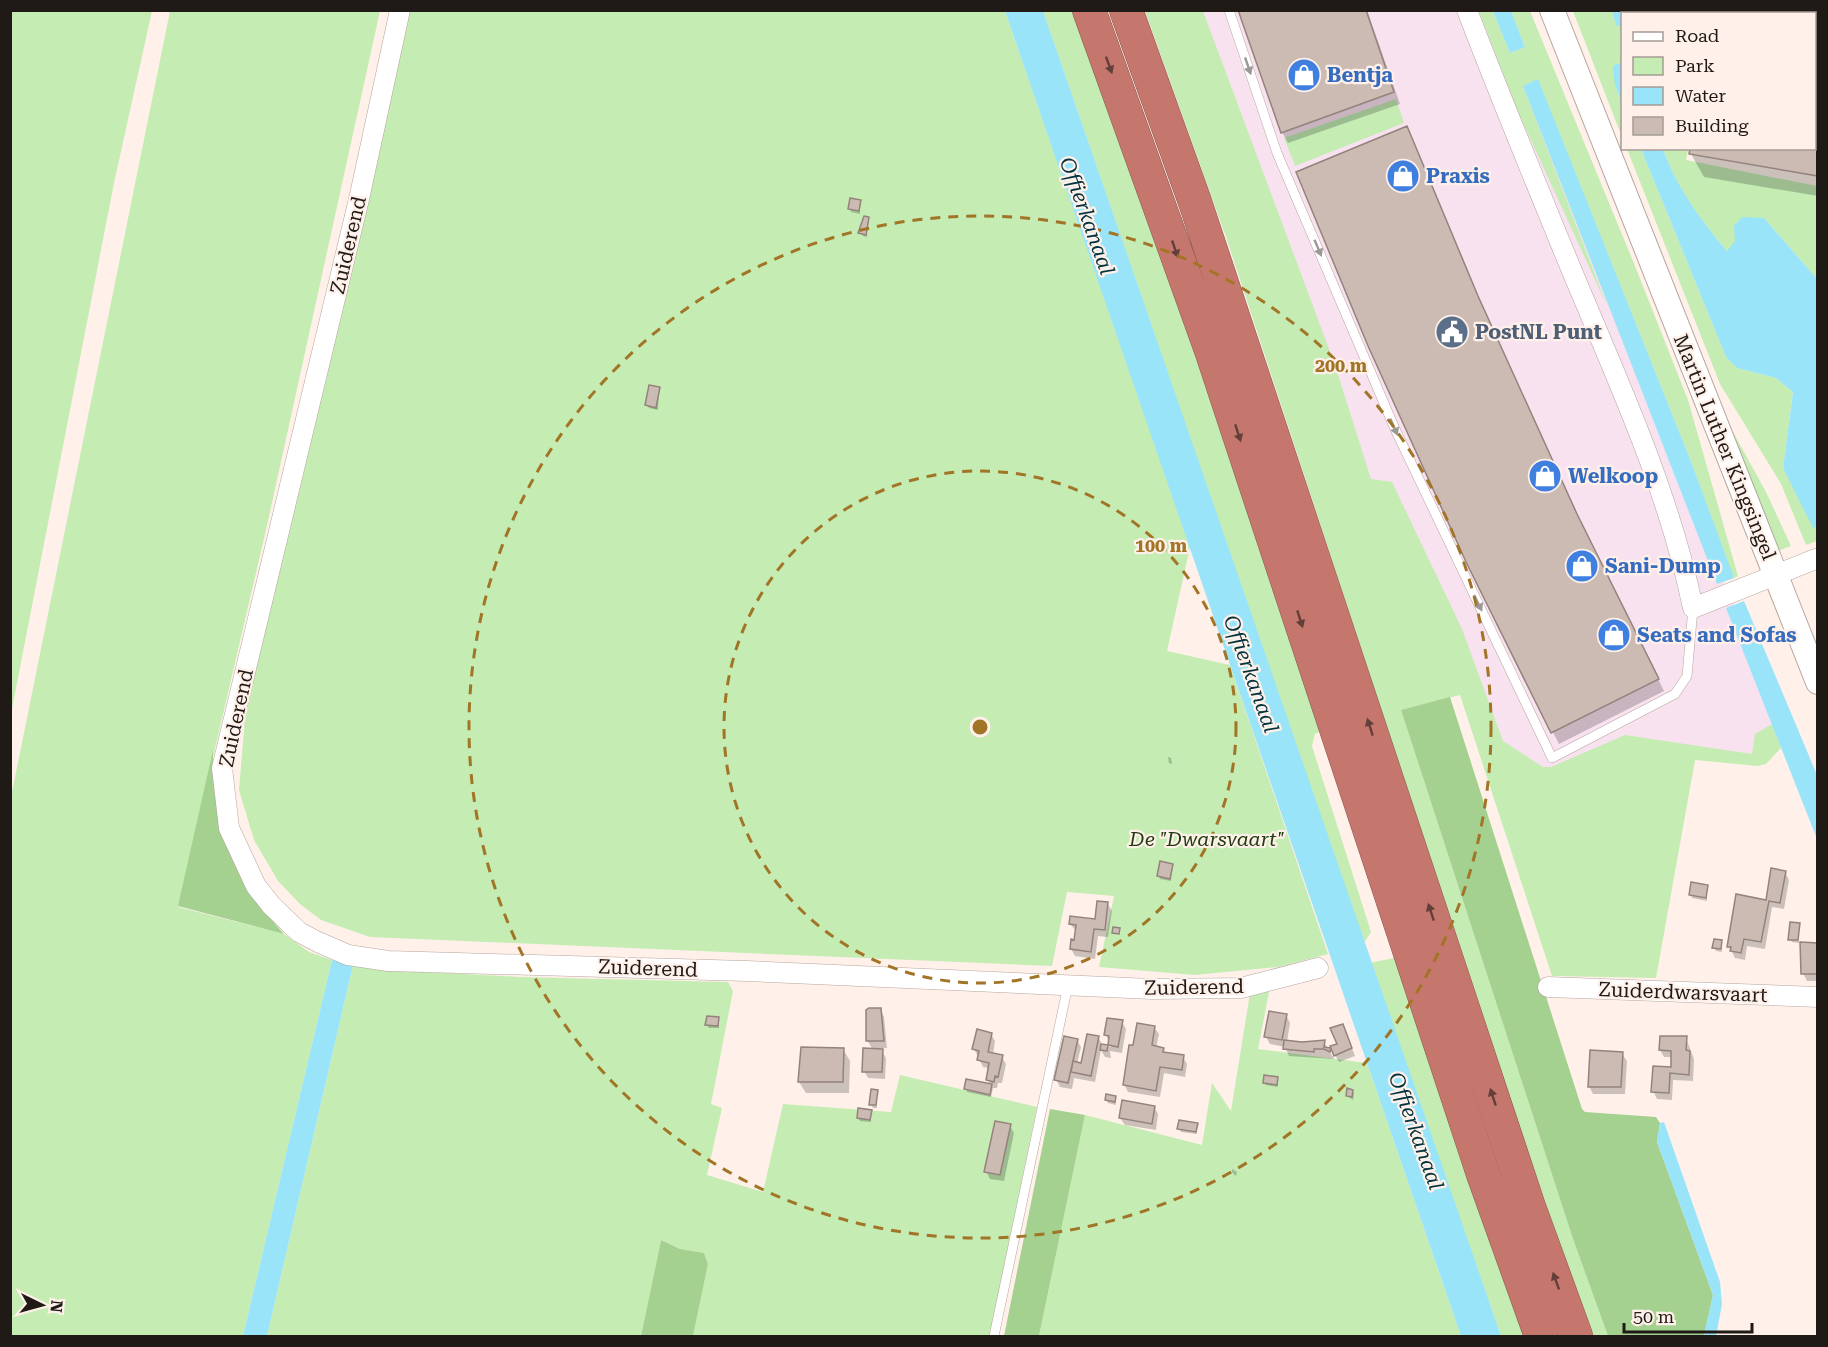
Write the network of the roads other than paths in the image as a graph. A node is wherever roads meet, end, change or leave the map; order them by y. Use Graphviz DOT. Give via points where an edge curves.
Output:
graph roads {
  1 [pos="400,10"];
  2 [pos="1089,10"];
  3 [pos="1126,10"];
  4 [pos="1229,10"];
  5 [pos="1467,10"];
  6 [pos="1552,10"];
  7 [pos="1818,558"];
  8 [pos="1776,573"];
  9 [pos="1693,608"];
  10 [pos="1818,682"];
  11 [pos="1309,971"];
  12 [pos="1068,985"];
  13 [pos="1548,987"];
  14 [pos="1818,996"];
  15 [pos="994,1336"];
  16 [pos="1541,1336"];
  17 [pos="1576,1336"];
  1 -- 12 [label="street, Zuiderend" via="356,211 222,768 229,828 256,886 271,905 309,937 348,955 388,961"];
  2 -- 16 [label="highway, one-way" via="1211,350 1483,1174"];
  17 -- 3 [label="highway, one-way" via="1518,1173 1196,202"];
  4 -- 9 [label="lane, one-way" via="1277,153 1395,429 1552,758 1675,694 1687,676"];
  5 -- 9 [label="street" via="1638,430 1673,531"];
  6 -- 8 [label="street, Martin Luther Kingsingel"];
  7 -- 8 [label="street"];
  8 -- 9 [label="street, Martin Luther Kingsingel"];
  8 -- 10 [label="street"];
  11 -- 12 [label="street, Zuiderend" via="1241,988"];
  12 -- 15 [label="lane"];
  13 -- 14 [label="street, Zuiderdwarsvaart"];
}
